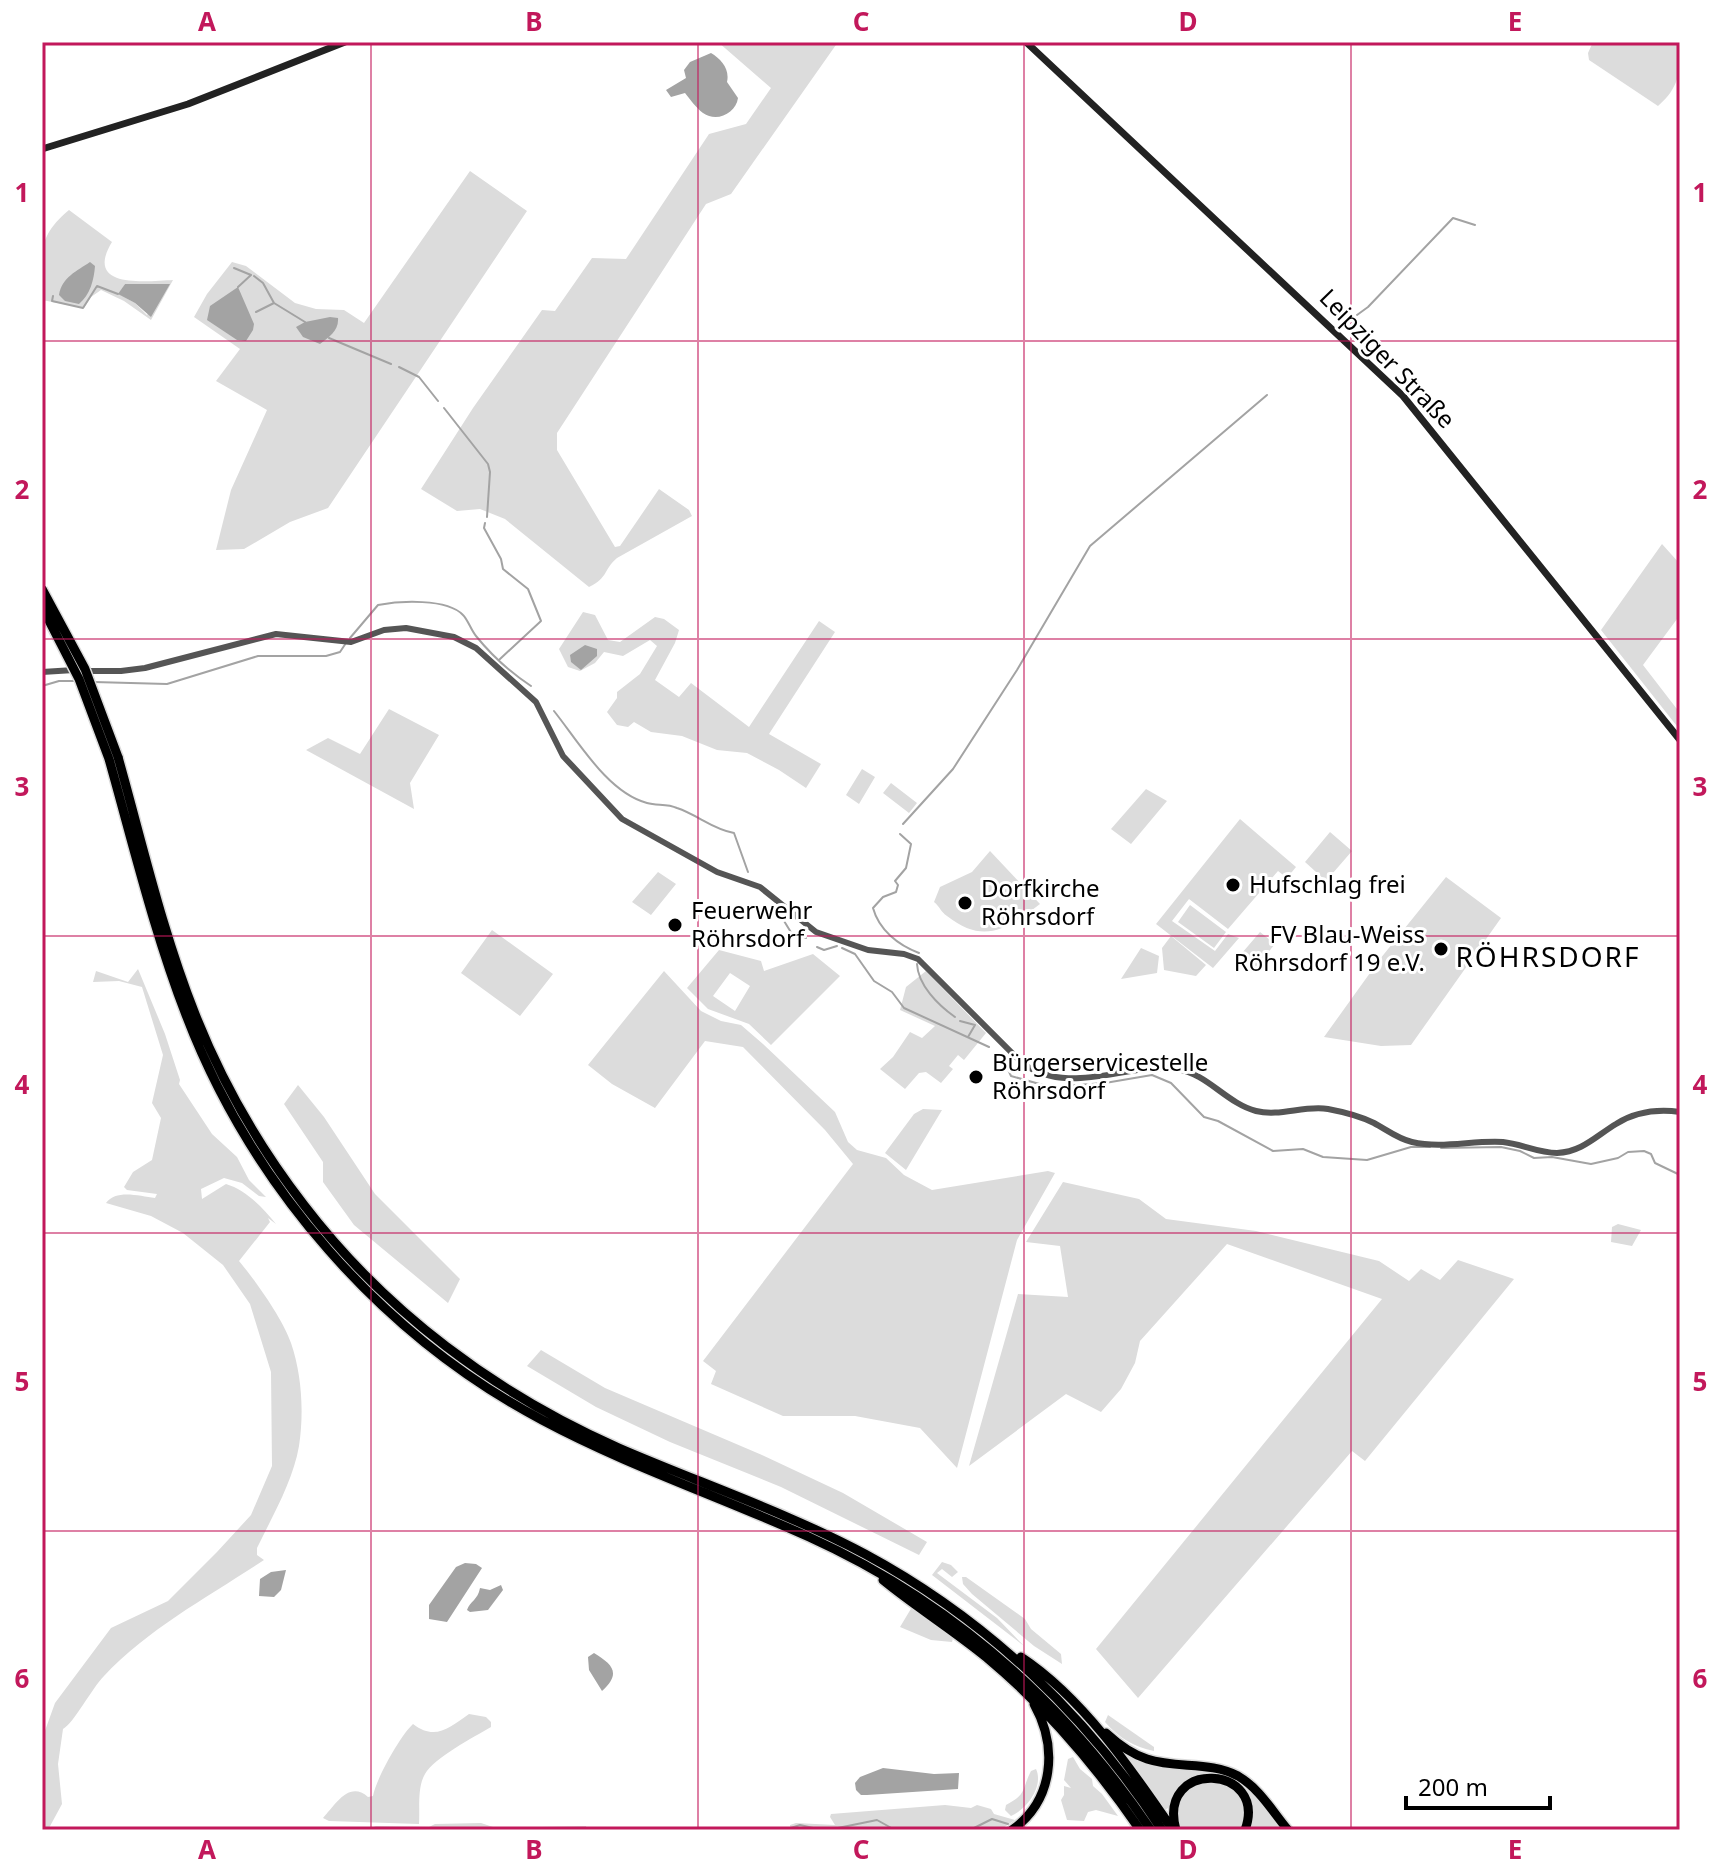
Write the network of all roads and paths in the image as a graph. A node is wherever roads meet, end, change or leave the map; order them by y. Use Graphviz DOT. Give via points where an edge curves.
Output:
graph roads {
  1 [pos="345,42"];
  2 [pos="1026,42"];
  3 [pos="42,149"];
  4 [pos="42,589"];
  5 [pos="42,607"];
  6 [pos="42,672"];
  7 [pos="1680,740"];
  8 [pos="114,758"];
  9 [pos="1680,1112"];
  10 [pos="870,1567"];
  11 [pos="995,1640"];
  12 [pos="1028,1694"];
  13 [pos="1087,1718"];
  14 [pos="1012,1830"];
  15 [pos="1140,1830"];
  16 [pos="1151,1830"];
  17 [pos="1162,1830"];
  18 [pos="1174,1830"];
  19 [pos="1245,1830"];
  20 [pos="1288,1830"];
  1 -- 3 [label="main road" via="199,100"];
  2 -- 7 [label="main road, Leipziger Straße" via="1403,396"];
  4 -- 8 [label="highway, bridge" via="85,669"];
  5 -- 8 [label="highway, bridge"];
  6 -- 9 [label="street" via="134,670 276,634 341,642 406,628 443,634 469,643 536,702 563,756 622,819 717,872 760,887 822,935 918,959 1011,1052 1042,1075 1097,1078 1156,1068 1179,1070 1247,1108 1268,1113 1315,1108 1370,1121 1417,1143 1500,1142 1547,1153 1588,1144 1631,1117"];
  8 -- 10 [label="highway" via="164,950 207,1065 278,1186 354,1278 429,1345 540,1419"];
  8 -- 11 [label="highway" via="176,961 216,1063 285,1179 383,1293 468,1363 545,1411 863,1553"];
  10 -- 12 [label="highway"];
  10 -- 16 [label="highway" via="952,1619 1021,1676 1095,1753"];
  11 -- 13 [label="highway" via="1042,1672"];
  11 -- 17 [label="highway" via="1085,1729"];
  12 -- 14 [label="highway" via="1046,1732 1049,1773 1039,1800"];
  12 -- 15 [label="highway" via="1102,1777"];
  13 -- 18 [label="highway"];
  13 -- 20 [label="highway" via="1146,1759 1211,1767 1237,1776 1260,1794"];
  18 -- 19 [label="highway" via="1179,1795 1206,1777 1224,1779 1242,1794 1248,1807"];
}
